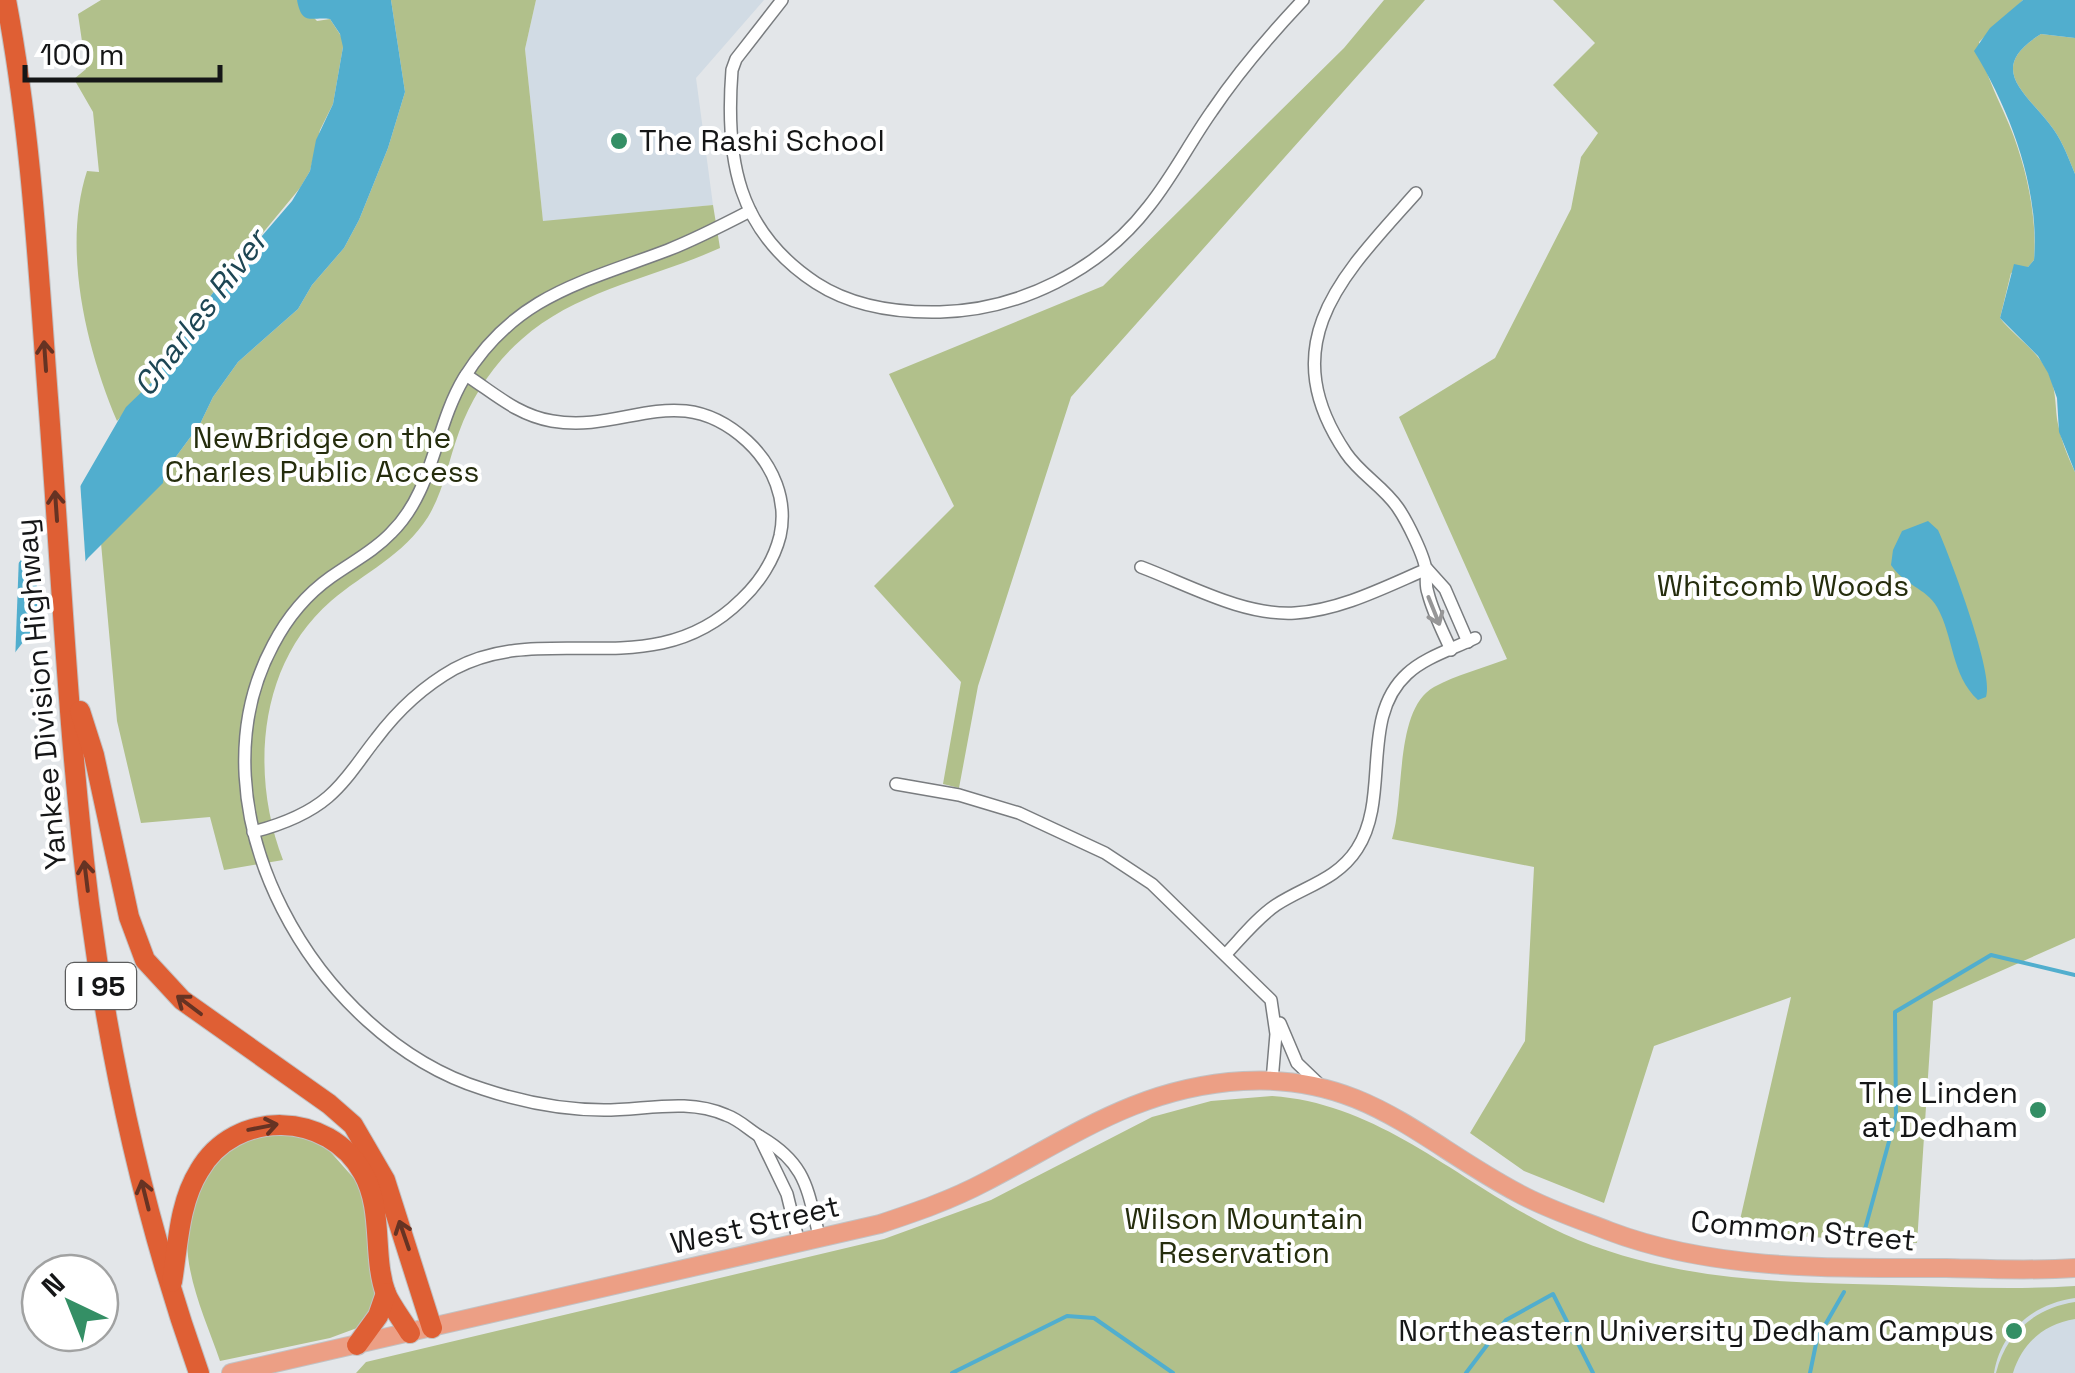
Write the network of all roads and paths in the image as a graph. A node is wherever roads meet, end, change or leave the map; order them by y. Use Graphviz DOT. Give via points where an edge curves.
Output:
graph roads {
  1 [pos="6,0"];
  2 [pos="782,0"];
  3 [pos="1303,0"];
  4 [pos="1416,193"];
  5 [pos="750,211"];
  6 [pos="466,375"];
  7 [pos="1141,567"];
  8 [pos="1427,570"];
  9 [pos="1451,650"];
  10 [pos="69,676"];
  11 [pos="896,784"];
  12 [pos="253,832"];
  13 [pos="1226,954"];
  14 [pos="1274,1008"];
  15 [pos="1272,1081"];
  16 [pos="1324,1088"];
  17 [pos="759,1136"];
  18 [pos="820,1239"];
  19 [pos="799,1243"];
  20 [pos="2075,1268"];
  21 [pos="171,1289"];
  22 [pos="386,1293"];
  23 [pos="432,1328"];
  24 [pos="410,1333"];
  25 [pos="357,1345"];
  26 [pos="199,1373"];
  27 [pos="231,1373"];
  10 -- 1 [label="highway, Yankee Division Highway / I 95, one-way" via="30,164"];
  2 -- 5 [label="street" via="732,70 732,159"];
  3 -- 5 [label="street" via="1234,81 1130,229 1077,271 1024,296 954,312 858,303 793,266"];
  4 -- 8 [label="street" via="1336,288 1315,362 1339,441 1398,507"];
  5 -- 6 [label="street" via="556,292 509,325"];
  6 -- 12 [label="street" via="404,518 308,596 263,664 244,755"];
  6 -- 12 [label="street" via="509,405 550,421 593,423 673,409 723,424 751,445 774,478 782,520 771,560 735,606 678,638 626,650 510,651 462,664 400,711 331,795"];
  7 -- 8 [label="street" via="1238,604 1286,613 1348,602"];
  8 -- 9 [label="street, one-way" via="1428,594"];
  8 -- 9 [label="street" via="1472,640"];
  9 -- 13 [label="street" via="1413,669 1389,698 1371,818 1357,850 1328,878 1272,908"];
  21 -- 10 [label="highway, Yankee Division Highway / I 95, one-way" via="106,1017"];
  23 -- 10 [label="highway, one-way" via="385,1180 353,1125 182,1000 146,960 128,918 94,755"];
  11 -- 13 [label="street, Common Street" via="988,802 1096,848 1152,884"];
  12 -- 17 [label="street" via="275,891 324,974 368,1022 418,1060 466,1084 528,1101 590,1110 706,1108"];
  13 -- 14 [label="street, Common Street"];
  14 -- 15 [label="street"];
  14 -- 16 [label="street, Common Street" via="1297,1063"];
  15 -- 16 [label="main road, Common Street"];
  15 -- 18 [label="main road, West Street" via="1180,1088 1136,1102 942,1202"];
  16 -- 20 [label="main road, Common Street" via="1390,1112 1521,1195 1669,1247 1787,1263"];
  17 -- 18 [label="street" via="795,1162"];
  17 -- 19 [label="street" via="787,1194"];
  18 -- 19 [label="main road, West Street"];
  19 -- 23 [label="main road, West Street"];
  21 -- 22 [label="highway, one-way" via="185,1206 200,1168 238,1134 277,1124 323,1134 357,1164 372,1200"];
  21 -- 26 [label="highway, Yankee Division Highway / I 95"];
  22 -- 24 [label="highway"];
  22 -- 25 [label="highway"];
  23 -- 24 [label="main road, West Street"];
  24 -- 25 [label="main road, West Street"];
  25 -- 27 [label="main road, West Street"];
}
